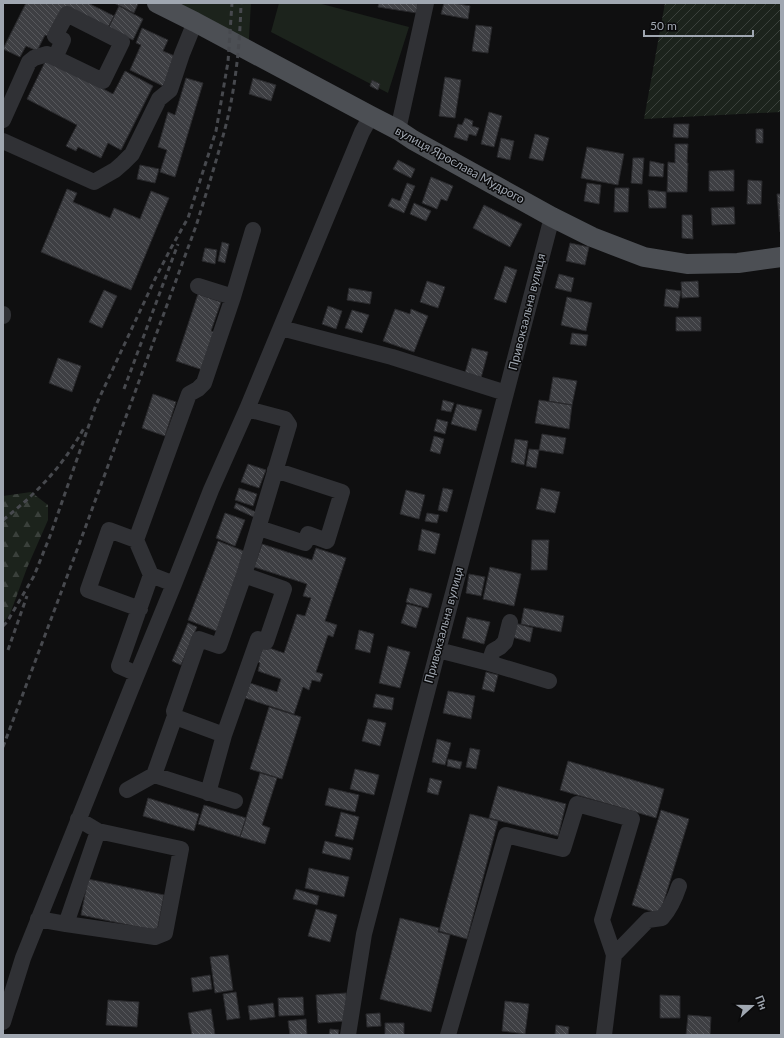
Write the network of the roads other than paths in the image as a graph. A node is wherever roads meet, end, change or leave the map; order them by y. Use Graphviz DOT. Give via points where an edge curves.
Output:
graph roads {
  1 [pos="157,3"];
  2 [pos="426,3"];
  3 [pos="196,22"];
  4 [pos="55,58"];
  5 [pos="371,116"];
  6 [pos="3,120"];
  7 [pos="398,130"];
  8 [pos="3,141"];
  9 [pos="552,217"];
  10 [pos="253,230"];
  11 [pos="781,257"];
  12 [pos="198,286"];
  13 [pos="233,297"];
  14 [pos="281,328"];
  15 [pos="506,393"];
  16 [pos="247,409"];
  17 [pos="275,470"];
  18 [pos="259,528"];
  19 [pos="136,540"];
  20 [pos="152,575"];
  21 [pos="244,575"];
  22 [pos="174,584"];
  23 [pos="140,609"];
  24 [pos="510,622"];
  25 [pos="438,650"];
  26 [pos="489,663"];
  27 [pos="137,674"];
  28 [pos="549,681"];
  29 [pos="175,716"];
  30 [pos="224,735"];
  31 [pos="154,775"];
  32 [pos="127,790"];
  33 [pos="208,793"];
  34 [pos="235,802"];
  35 [pos="78,819"];
  36 [pos="98,831"];
  37 [pos="679,886"];
  38 [pos="38,920"];
  39 [pos="66,924"];
  40 [pos="614,955"];
  41 [pos="3,1022"];
  42 [pos="348,1035"];
  43 [pos="448,1035"];
  44 [pos="604,1035"];
  1 -- 3 [label="main road, вулиця Ярослава Мудрого"];
  2 -- 7 [label="street"];
  3 -- 5 [label="main road, вулиця Ярослава Мудрого"];
  3 -- 8 [label="street" via="170,90 160,99 132,154 115,170 94,182"];
  4 -- 4 [label="street" via="63,40 55,36 67,14 122,42 103,81"];
  4 -- 6 [label="street" via="47,54 29,62"];
  5 -- 7 [label="main road, вулиця Ярослава Мудрого"];
  5 -- 14 [label="street" via="362,132"];
  7 -- 9 [label="main road, вулиця Ярослава Мудрого"];
  9 -- 11 [label="main road, вулиця Ярослава Мудрого" via="592,237 644,257 687,264 738,263"];
  9 -- 15 [label="street, Привокзальна вулиця"];
  10 -- 13 [label="street"];
  12 -- 13 [label="street"];
  13 -- 19 [label="street" via="204,384 189,394"];
  14 -- 15 [label="street" via="392,357"];
  14 -- 16 [label="street"];
  15 -- 25 [label="street, Привокзальна вулиця"];
  16 -- 17 [label="street" via="285,419 289,425"];
  16 -- 22 [label="street" via="211,490"];
  17 -- 18 [label="street"];
  17 -- 18 [label="street" via="342,492 327,540 308,534 305,543"];
  18 -- 21 [label="street"];
  19 -- 20 [label="street"];
  19 -- 23 [label="street" via="109,530 88,590"];
  20 -- 22 [label="street"];
  20 -- 23 [label="street"];
  21 -- 29 [label="street" via="219,646 199,639 174,711"];
  21 -- 30 [label="street" via="284,589 266,642 258,639"];
  22 -- 27 [label="street"];
  23 -- 27 [label="street" via="120,666"];
  24 -- 26 [label="street" via="505,642 493,651"];
  25 -- 26 [label="street"];
  25 -- 42 [label="street, Привокзальна вулиця" via="364,934"];
  26 -- 28 [label="street"];
  27 -- 35 [label="street"];
  29 -- 30 [label="street"];
  29 -- 31 [label="street"];
  30 -- 33 [label="street"];
  31 -- 32 [label="street"];
  31 -- 33 [label="street"];
  33 -- 34 [label="street"];
  35 -- 36 [label="street"];
  35 -- 38 [label="street"];
  36 -- 39 [label="street"];
  36 -- 39 [label="street" via="181,849 165,933 155,937"];
  37 -- 40 [label="street" via="666,914 662,918 648,920"];
  38 -- 39 [label="street"];
  38 -- 41 [label="street"];
  40 -- 43 [label="street" via="602,920 632,819 577,804 563,849 506,835"];
  40 -- 44 [label="street"];
}
